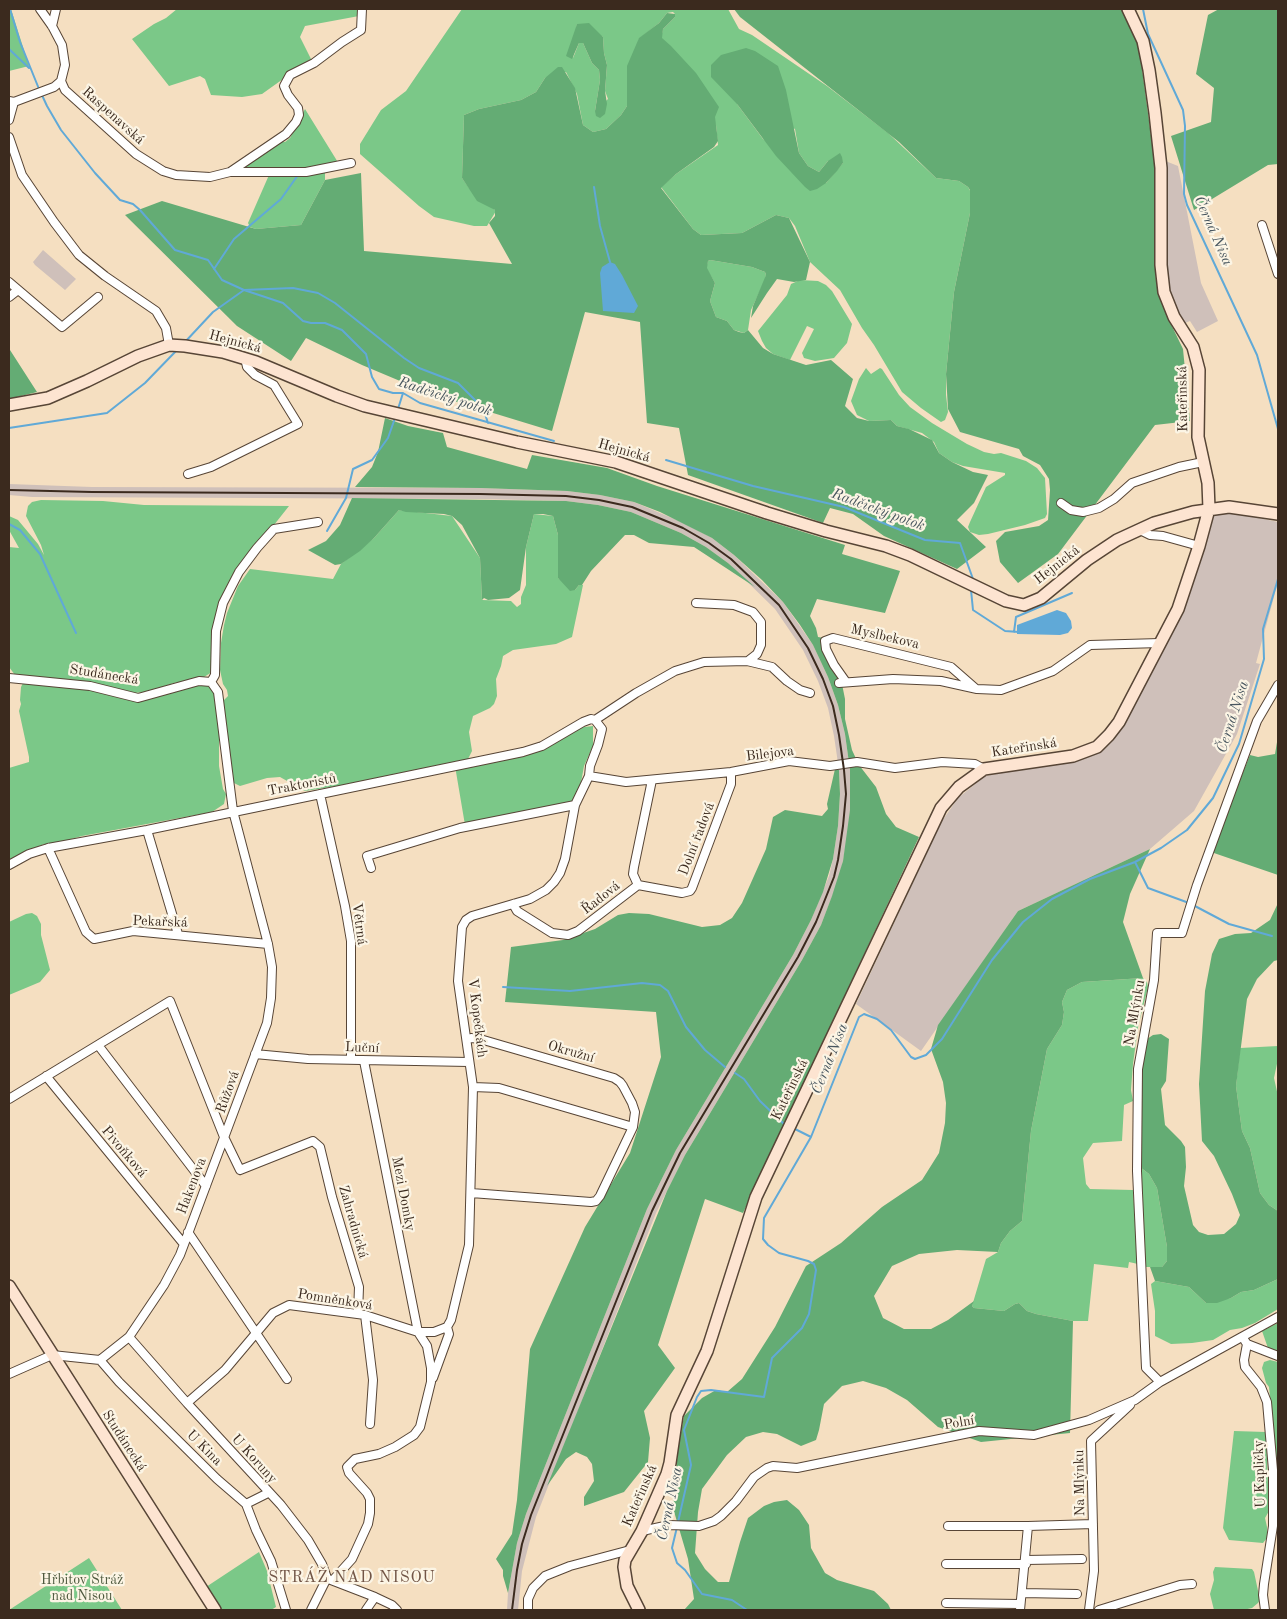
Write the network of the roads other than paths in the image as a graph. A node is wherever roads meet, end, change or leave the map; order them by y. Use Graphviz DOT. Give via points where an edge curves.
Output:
graph roads {
  1 [pos="40,9"];
  2 [pos="56,9"];
  3 [pos="362,9"];
  4 [pos="1128,9"];
  5 [pos="52,26"];
  6 [pos="61,80"];
  7 [pos="12,101"];
  8 [pos="9,120"];
  9 [pos="9,137"];
  10 [pos="351,164"];
  11 [pos="230,172"];
  12 [pos="1262,225"];
  13 [pos="1278,274"];
  14 [pos="9,282"];
  15 [pos="18,290"];
  16 [pos="9,297"];
  17 [pos="98,297"];
  18 [pos="170,345"];
  19 [pos="245,358"];
  20 [pos="9,405"];
  21 [pos="1203,462"];
  22 [pos="188,474"];
  23 [pos="1061,503"];
  24 [pos="1209,509"];
  25 [pos="1278,514"];
  26 [pos="318,522"];
  27 [pos="1142,528"];
  28 [pos="1199,546"];
  29 [pos="696,603"];
  30 [pos="1160,644"];
  31 [pos="748,661"];
  32 [pos="9,678"];
  33 [pos="211,682"];
  34 [pos="1278,685"];
  35 [pos="977,689"];
  36 [pos="810,693"];
  37 [pos="596,720"];
  38 [pos="984,770"];
  39 [pos="731,772"];
  40 [pos="589,776"];
  41 [pos="652,780"];
  42 [pos="320,794"];
  43 [pos="575,805"];
  44 [pos="233,811"];
  45 [pos="147,830"];
  46 [pos="48,848"];
  47 [pos="9,865"];
  48 [pos="371,868"];
  49 [pos="638,885"];
  50 [pos="514,904"];
  51 [pos="178,934"];
  52 [pos="268,944"];
  53 [pos="467,1040"];
  54 [pos="98,1045"];
  55 [pos="255,1054"];
  56 [pos="351,1060"];
  57 [pos="364,1061"];
  58 [pos="469,1062"];
  59 [pos="46,1076"];
  60 [pos="473,1087"];
  61 [pos="9,1099"];
  62 [pos="633,1127"];
  63 [pos="224,1137"];
  64 [pos="206,1186"];
  65 [pos="471,1192"];
  66 [pos="188,1232"];
  67 [pos="184,1243"];
  68 [pos="9,1286"];
  69 [pos="361,1315"];
  70 [pos="1278,1316"];
  71 [pos="447,1327"];
  72 [pos="418,1332"];
  73 [pos="256,1333"];
  74 [pos="129,1337"];
  75 [pos="1245,1341"];
  76 [pos="52,1356"];
  77 [pos="1278,1356"];
  78 [pos="100,1360"];
  79 [pos="9,1374"];
  80 [pos="287,1379"];
  81 [pos="431,1382"];
  82 [pos="1160,1382"];
  83 [pos="1135,1400"];
  84 [pos="187,1403"];
  85 [pos="370,1424"];
  86 [pos="268,1493"];
  87 [pos="246,1504"];
  88 [pos="1093,1524"];
  89 [pos="948,1526"];
  90 [pos="1028,1526"];
  91 [pos="642,1531"];
  92 [pos="630,1550"];
  93 [pos="1082,1559"];
  94 [pos="1026,1562"];
  95 [pos="946,1564"];
  96 [pos="330,1579"];
  97 [pos="1192,1584"];
  98 [pos="1022,1593"];
  99 [pos="1077,1594"];
  100 [pos="375,1597"];
  101 [pos="946,1603"];
  102 [pos="1020,1607"];
  103 [pos="216,1610"];
  104 [pos="286,1610"];
  105 [pos="311,1610"];
  106 [pos="366,1610"];
  107 [pos="397,1610"];
  108 [pos="528,1610"];
  109 [pos="638,1610"];
  110 [pos="1089,1610"];
  111 [pos="1099,1610"];
  112 [pos="1265,1610"];
  1 -- 5 [label="street"];
  2 -- 5 [label="street"];
  3 -- 11 [label="street, Raspenavská" via="361,30 314,63 290,75 284,86 298,108 296,122 286,134"];
  4 -- 21 [label="street, Kateřinská" via="1142,41 1149,70 1161,168 1164,292 1174,317 1193,347 1199,370 1198,437"];
  5 -- 6 [label="street" via="62,45 65,65"];
  6 -- 7 [label="street" via="54,87"];
  6 -- 11 [label="street, Raspenavská" via="65,90 136,154 163,172 210,177"];
  7 -- 8 [label="street"];
  9 -- 18 [label="street" via="22,175 79,254 156,311 166,328"];
  10 -- 11 [label="street, Raspenavská" via="306,172"];
  12 -- 13 [label="street"];
  14 -- 15 [label="street"];
  15 -- 16 [label="street"];
  15 -- 17 [label="street" via="62,327"];
  18 -- 19 [label="street, Hejnická"];
  18 -- 20 [label="street, Hejnická" via="138,356 48,398"];
  19 -- 22 [label="street" via="255,375 274,385 298,424 211,467"];
  19 -- 27 [label="street, Hejnická" via="365,406 616,462 784,518 886,546 1015,604 1024,605 1041,598 1095,555"];
  21 -- 23 [label="street" via="1132,483 1098,508 1082,512"];
  21 -- 24 [label="street, Kateřinská"];
  24 -- 25 [label="street, Hejnická" via="1228,507"];
  24 -- 27 [label="street, Hejnická"];
  24 -- 28 [label="street, Kateřinská"];
  26 -- 33 [label="street" via="274,529 239,572 223,603 216,631 215,675"];
  27 -- 28 [label="street" via="1150,535"];
  28 -- 30 [label="street, Kateřinská" via="1178,609"];
  29 -- 31 [label="street" via="734,605 754,612 760,622 761,644 757,654"];
  30 -- 35 [label="street, Myslbekova" via="1090,645 1053,670 1001,690"];
  30 -- 38 [label="street, Kateřinská" via="1120,722 1097,746 1073,756"];
  31 -- 36 [label="street" via="772,667 800,690"];
  31 -- 37 [label="street" via="704,662 674,671"];
  32 -- 33 [label="street, Studánecká" via="90,686 138,698 199,680"];
  33 -- 44 [label="street" via="218,692"];
  34 -- 82 [label="street, Na Mlýnku" via="1257,721 1182,933 1156,933 1154,980 1138,1069 1137,1171 1146,1368"];
  35 -- 35 [label="street, Myslbekova" via="941,681 842,682 825,642 833,638 951,667"];
  37 -- 40 [label="street, V Kopečkách" via="602,729"];
  37 -- 42 [label="street, Traktoristů" via="583,722 542,746 523,752"];
  38 -- 39 [label="street, Bilejova" via="975,764 942,762 895,768 857,762 830,766 789,762"];
  38 -- 91 [label="street, Kateřinská" via="959,787 941,808 756,1197 706,1351 677,1415 667,1474"];
  39 -- 41 [label="street, Bilejova"];
  39 -- 49 [label="street, Dolní řadová" via="731,784 690,891 682,893"];
  40 -- 41 [label="street, Bilejova" via="626,782"];
  40 -- 43 [label="street, V Kopečkách"];
  41 -- 49 [label="street, Řadová" via="633,874"];
  42 -- 44 [label="street, Traktoristů"];
  42 -- 56 [label="street, Větrná" via="350,941"];
  43 -- 48 [label="street" via="460,828 367,856"];
  43 -- 50 [label="street, V Kopečkách" via="560,873 538,895"];
  44 -- 45 [label="street, Traktoristů"];
  44 -- 52 [label="street"];
  45 -- 46 [label="street, Traktoristů"];
  45 -- 51 [label="street"];
  46 -- 47 [label="street, Traktoristů"];
  46 -- 51 [label="street, Pekařská" via="86,932 94,939 133,931"];
  49 -- 50 [label="street, Řadová" via="578,931 568,935 552,933 517,911"];
  50 -- 53 [label="street, V Kopečkách" via="472,916 462,926 458,981"];
  51 -- 52 [label="street, Pekařská"];
  52 -- 55 [label="street, Růžová" via="272,966 271,998 267,1023"];
  53 -- 58 [label="street, V Kopečkách"];
  53 -- 62 [label="street, Okružní" via="480,1039 614,1078 620,1082 632,1103 635,1112"];
  54 -- 59 [label="street"];
  54 -- 63 [label="street" via="170,1001"];
  54 -- 64 [label="street"];
  55 -- 56 [label="street, Luční"];
  55 -- 63 [label="street, Růžová"];
  56 -- 57 [label="street, Luční"];
  57 -- 58 [label="street, Luční"];
  57 -- 72 [label="street, Mezi Domky"];
  58 -- 60 [label="street, V Kopečkách"];
  59 -- 61 [label="street"];
  59 -- 67 [label="street, Pivoňková"];
  60 -- 62 [label="street" via="499,1088"];
  60 -- 65 [label="street, V Kopečkách"];
  62 -- 65 [label="street, Okružní" via="596,1202"];
  63 -- 64 [label="street, Hakenova"];
  63 -- 69 [label="street, Zahradnická" via="240,1170 313,1141 320,1147 359,1287"];
  64 -- 66 [label="street, Hakenova"];
  65 -- 71 [label="street, V Kopečkách" via="469,1245"];
  66 -- 67 [label="street, Hakenova"];
  66 -- 73 [label="street"];
  67 -- 74 [label="street, Hakenova" via="164,1285"];
  68 -- 76 [label="street, Studánecká"];
  69 -- 72 [label="street, Pomněnková"];
  69 -- 73 [label="street, Pomněnková" via="289,1305 273,1313"];
  69 -- 85 [label="street, Zahradnická" via="374,1380"];
  70 -- 75 [label="street, Polní"];
  71 -- 72 [label="street" via="434,1332"];
  71 -- 81 [label="street, V Kopečkách" via="447,1341"];
  72 -- 81 [label="street, V Kopečkách" via="429,1352"];
  73 -- 80 [label="street"];
  73 -- 84 [label="street, Pomněnková" via="225,1370"];
  74 -- 78 [label="street, Hakenova"];
  74 -- 84 [label="street, U Koruny"];
  75 -- 77 [label="street"];
  75 -- 82 [label="street, Polní" via="1214,1352"];
  75 -- 112 [label="street, U Kapličky" via="1245,1367 1264,1393 1271,1443 1274,1526 1264,1584"];
  76 -- 78 [label="street"];
  76 -- 79 [label="street"];
  76 -- 103 [label="street, Studánecká"];
  78 -- 87 [label="street, U Kina"];
  81 -- 96 [label="street, V Kopečkách" via="420,1427 414,1435 382,1453 355,1459 349,1464 347,1470 370,1499 370,1513 352,1559"];
  82 -- 83 [label="street, Polní"];
  83 -- 88 [label="street, Na Mlýnku" via="1092,1441"];
  83 -- 91 [label="street, Polní" via="1090,1420 1034,1435 979,1431 797,1468 773,1466 750,1480 736,1500 714,1521 699,1526 669,1525"];
  84 -- 86 [label="street, U Koruny"];
  86 -- 87 [label="street"];
  86 -- 96 [label="street, U Koruny" via="308,1540"];
  87 -- 104 [label="street, U Kina" via="271,1561"];
  88 -- 90 [label="street, Na Mlýnku"];
  88 -- 110 [label="street, Na Mlýnku" via="1094,1571"];
  89 -- 90 [label="street, Na Mlýnku"];
  90 -- 94 [label="street"];
  91 -- 92 [label="street, Kateřinská"];
  92 -- 108 [label="street" via="546,1576 533,1588"];
  92 -- 109 [label="street, Kateřinská" via="624,1567 625,1577"];
  93 -- 94 [label="street"];
  94 -- 95 [label="street"];
  94 -- 98 [label="street"];
  96 -- 100 [label="street"];
  96 -- 105 [label="street"];
  97 -- 111 [label="street"];
  98 -- 99 [label="street"];
  98 -- 102 [label="street"];
  100 -- 106 [label="street"];
  100 -- 107 [label="street"];
  101 -- 102 [label="street"];
}
